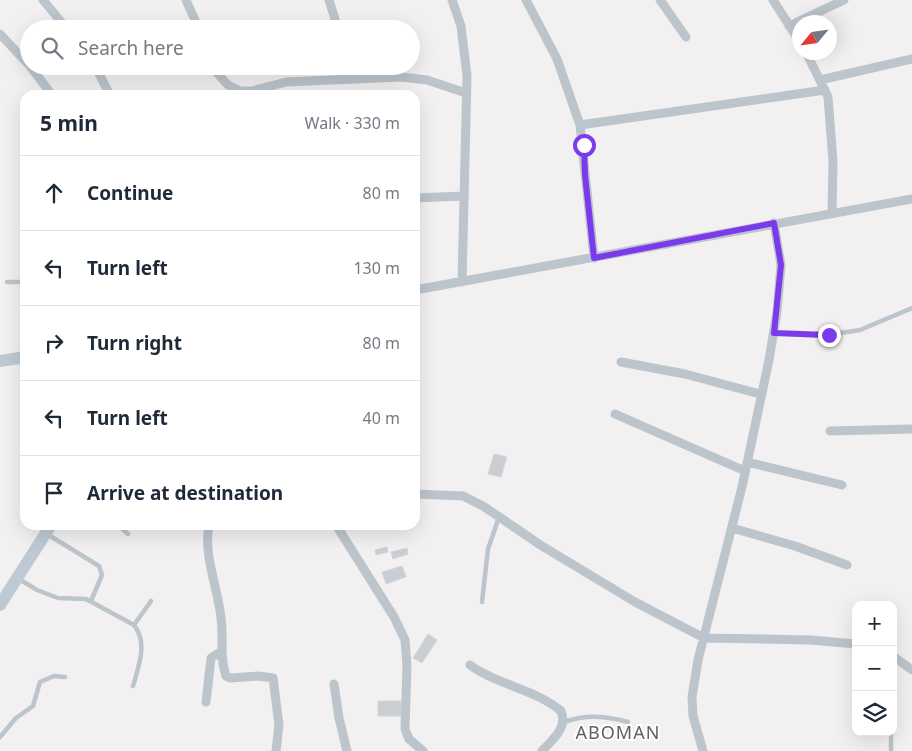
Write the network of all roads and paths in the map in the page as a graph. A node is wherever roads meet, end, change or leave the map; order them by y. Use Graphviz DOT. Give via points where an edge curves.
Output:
graph roads {
  1 [pos="43,0"];
  2 [pos="186,0"];
  3 [pos="328,0"];
  4 [pos="452,0"];
  5 [pos="526,0"];
  6 [pos="660,0"];
  7 [pos="773,0"];
  8 [pos="844,0"];
  9 [pos="60,20"];
  10 [pos="194,20"];
  11 [pos="335,20"];
  12 [pos="789,26"];
  13 [pos="792,30"];
  14 [pos="0,34"];
  15 [pos="686,37"];
  16 [pos="20,56"];
  17 [pos="912,58"];
  18 [pos="810,60"];
  19 [pos="36,75"];
  20 [pos="100,75"];
  21 [pos="219,75"];
  22 [pos="354,75"];
  23 [pos="355,78"];
  24 [pos="820,80"];
  25 [pos="48,90"];
  26 [pos="107,90"];
  27 [pos="238,90"];
  28 [pos="256,90"];
  29 [pos="825,90"];
  30 [pos="466,93"];
  31 [pos="580,125"];
  32 [pos="464,196"];
  33 [pos="420,198"];
  34 [pos="912,198"];
  35 [pos="832,212"];
  36 [pos="774,223"];
  37 [pos="594,258"];
  38 [pos="7,282"];
  39 [pos="20,282"];
  40 [pos="462,282"];
  41 [pos="420,289"];
  42 [pos="912,308"];
  43 [pos="774,333"];
  44 [pos="20,358"];
  45 [pos="0,361"];
  46 [pos="621,362"];
  47 [pos="760,394"];
  48 [pos="616,414"];
  49 [pos="912,429"];
  50 [pos="830,431"];
  51 [pos="746,467"];
  52 [pos="842,485"];
  53 [pos="420,494"];
  54 [pos="499,517"];
  55 [pos="732,528"];
  56 [pos="48,530"];
  57 [pos="50,530"];
  58 [pos="124,530"];
  59 [pos="209,530"];
  60 [pos="339,530"];
  61 [pos="128,534"];
  62 [pos="847,565"];
  63 [pos="18,578"];
  64 [pos="91,601"];
  65 [pos="150,602"];
  66 [pos="482,602"];
  67 [pos="0,605"];
  68 [pos="134,625"];
  69 [pos="704,638"];
  70 [pos="852,644"];
  71 [pos="222,651"];
  72 [pos="897,659"];
  73 [pos="470,665"];
  74 [pos="912,670"];
  75 [pos="65,677"];
  76 [pos="334,684"];
  77 [pos="133,686"];
  78 [pos="206,702"];
  79 [pos="564,722"];
  80 [pos="628,722"];
  81 [pos="891,736"];
  82 [pos="0,737"];
  83 [pos="276,751"];
  84 [pos="347,751"];
  85 [pos="423,751"];
  86 [pos="542,751"];
  87 [pos="703,751"];
  88 [pos="891,751"];
  1 -- 9 [label="street"];
  2 -- 10 [label="street"];
  3 -- 11 [label="street"];
  4 -- 30 [label="street" via="465,48"];
  5 -- 31 [label="street" via="557,58"];
  6 -- 15 [label="street"];
  7 -- 12 [label="street"];
  8 -- 12 [label="street"];
  12 -- 13 [label="street"];
  14 -- 16 [label="street"];
  17 -- 24 [label="street"];
  18 -- 24 [label="street"];
  19 -- 25 [label="street"];
  20 -- 26 [label="street"];
  21 -- 27 [label="street"];
  22 -- 23 [label="street"];
  23 -- 28 [label="street" via="286,82"];
  23 -- 30 [label="street" via="427,80"];
  24 -- 29 [label="street"];
  29 -- 31 [label="street"];
  29 -- 35 [label="street" via="834,161"];
  30 -- 32 [label="street"];
  31 -- 37 [label="street"];
  32 -- 33 [label="street"];
  32 -- 40 [label="street"];
  34 -- 35 [label="street"];
  35 -- 36 [label="street"];
  36 -- 37 [label="street"];
  36 -- 43 [label="street" via="781,265"];
  37 -- 40 [label="street"];
  38 -- 39 [label="lane"];
  40 -- 41 [label="street"];
  42 -- 43 [label="lane" via="860,330 821,336"];
  43 -- 47 [label="street"];
  44 -- 45 [label="street"];
  46 -- 47 [label="street" via="685,374"];
  47 -- 51 [label="street"];
  48 -- 51 [label="street"];
  49 -- 50 [label="street"];
  51 -- 52 [label="street"];
  51 -- 55 [label="street"];
  53 -- 54 [label="street" via="463,496"];
  54 -- 66 [label="lane" via="488,549"];
  54 -- 69 [label="street" via="635,602"];
  55 -- 62 [label="street"];
  55 -- 69 [label="street"];
  56 -- 63 [label="street"];
  57 -- 64 [label="lane" via="99,566 102,575"];
  58 -- 61 [label="lane"];
  59 -- 71 [label="street" via="213,582 222,621"];
  60 -- 85 [label="street" via="405,640 405,729 409,739"];
  63 -- 64 [label="lane" via="48,595"];
  63 -- 67 [label="street"];
  64 -- 68 [label="lane"];
  65 -- 68 [label="lane"];
  68 -- 77 [label="lane" via="140,633 142,650"];
  69 -- 70 [label="street"];
  69 -- 87 [label="street" via="692,697 693,716"];
  71 -- 78 [label="street" via="211,658"];
  71 -- 83 [label="street" via="226,676 274,678 279,724"];
  72 -- 74 [label="street"];
  73 -- 79 [label="street" via="556,707 561,711"];
  75 -- 82 [label="lane" via="54,676 40,682 32,706 16,718"];
  76 -- 84 [label="street"];
  79 -- 80 [label="lane" via="583,716 605,716"];
  79 -- 86 [label="street"];
  81 -- 88 [label="lane"];
}
